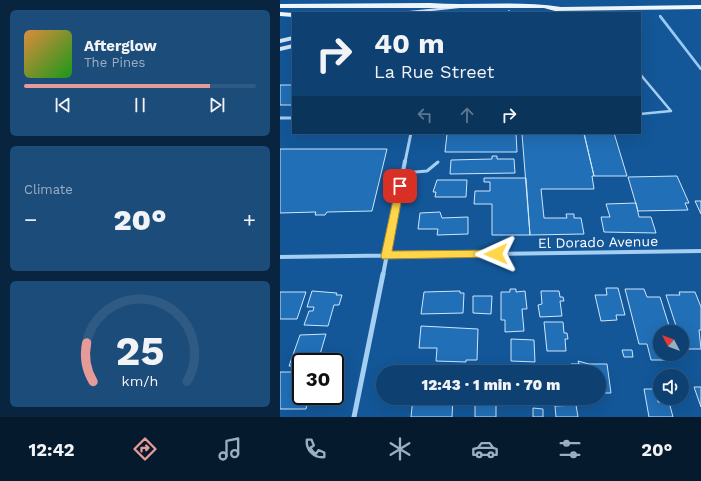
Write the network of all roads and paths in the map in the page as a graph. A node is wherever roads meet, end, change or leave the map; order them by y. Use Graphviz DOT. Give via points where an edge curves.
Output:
graph roads {
  1 [pos="280,6"];
  2 [pos="459,7"];
  3 [pos="701,8"];
  4 [pos="561,9"];
  5 [pos="409,12"];
  6 [pos="509,12"];
  7 [pos="280,14"];
  8 [pos="292,15"];
  9 [pos="292,38"];
  10 [pos="280,41"];
  11 [pos="292,46"];
  12 [pos="280,49"];
  13 [pos="641,75"];
  14 [pos="641,114"];
  15 [pos="280,118"];
  16 [pos="292,118"];
  17 [pos="411,134"];
  18 [pos="438,162"];
  19 [pos="403,173"];
  20 [pos="701,252"];
  21 [pos="386,256"];
  22 [pos="280,257"];
  23 [pos="354,417"];
  1 -- 2 [label="main road"];
  2 -- 4 [label="main road" via="544,6"];
  2 -- 5 [label="main road"];
  3 -- 4 [label="main road"];
  4 -- 6 [label="main road"];
  7 -- 8 [label="main road"];
  9 -- 10 [label="main road"];
  11 -- 12 [label="main road"];
  13 -- 14 [label="lane" via="670,111"];
  15 -- 16 [label="street"];
  17 -- 19 [label="street"];
  18 -- 19 [label="lane" via="427,171"];
  19 -- 21 [label="street"];
  20 -- 21 [label="street, El Dorado Avenue"];
  21 -- 22 [label="street, El Dorado Avenue"];
  21 -- 23 [label="street"];
}
